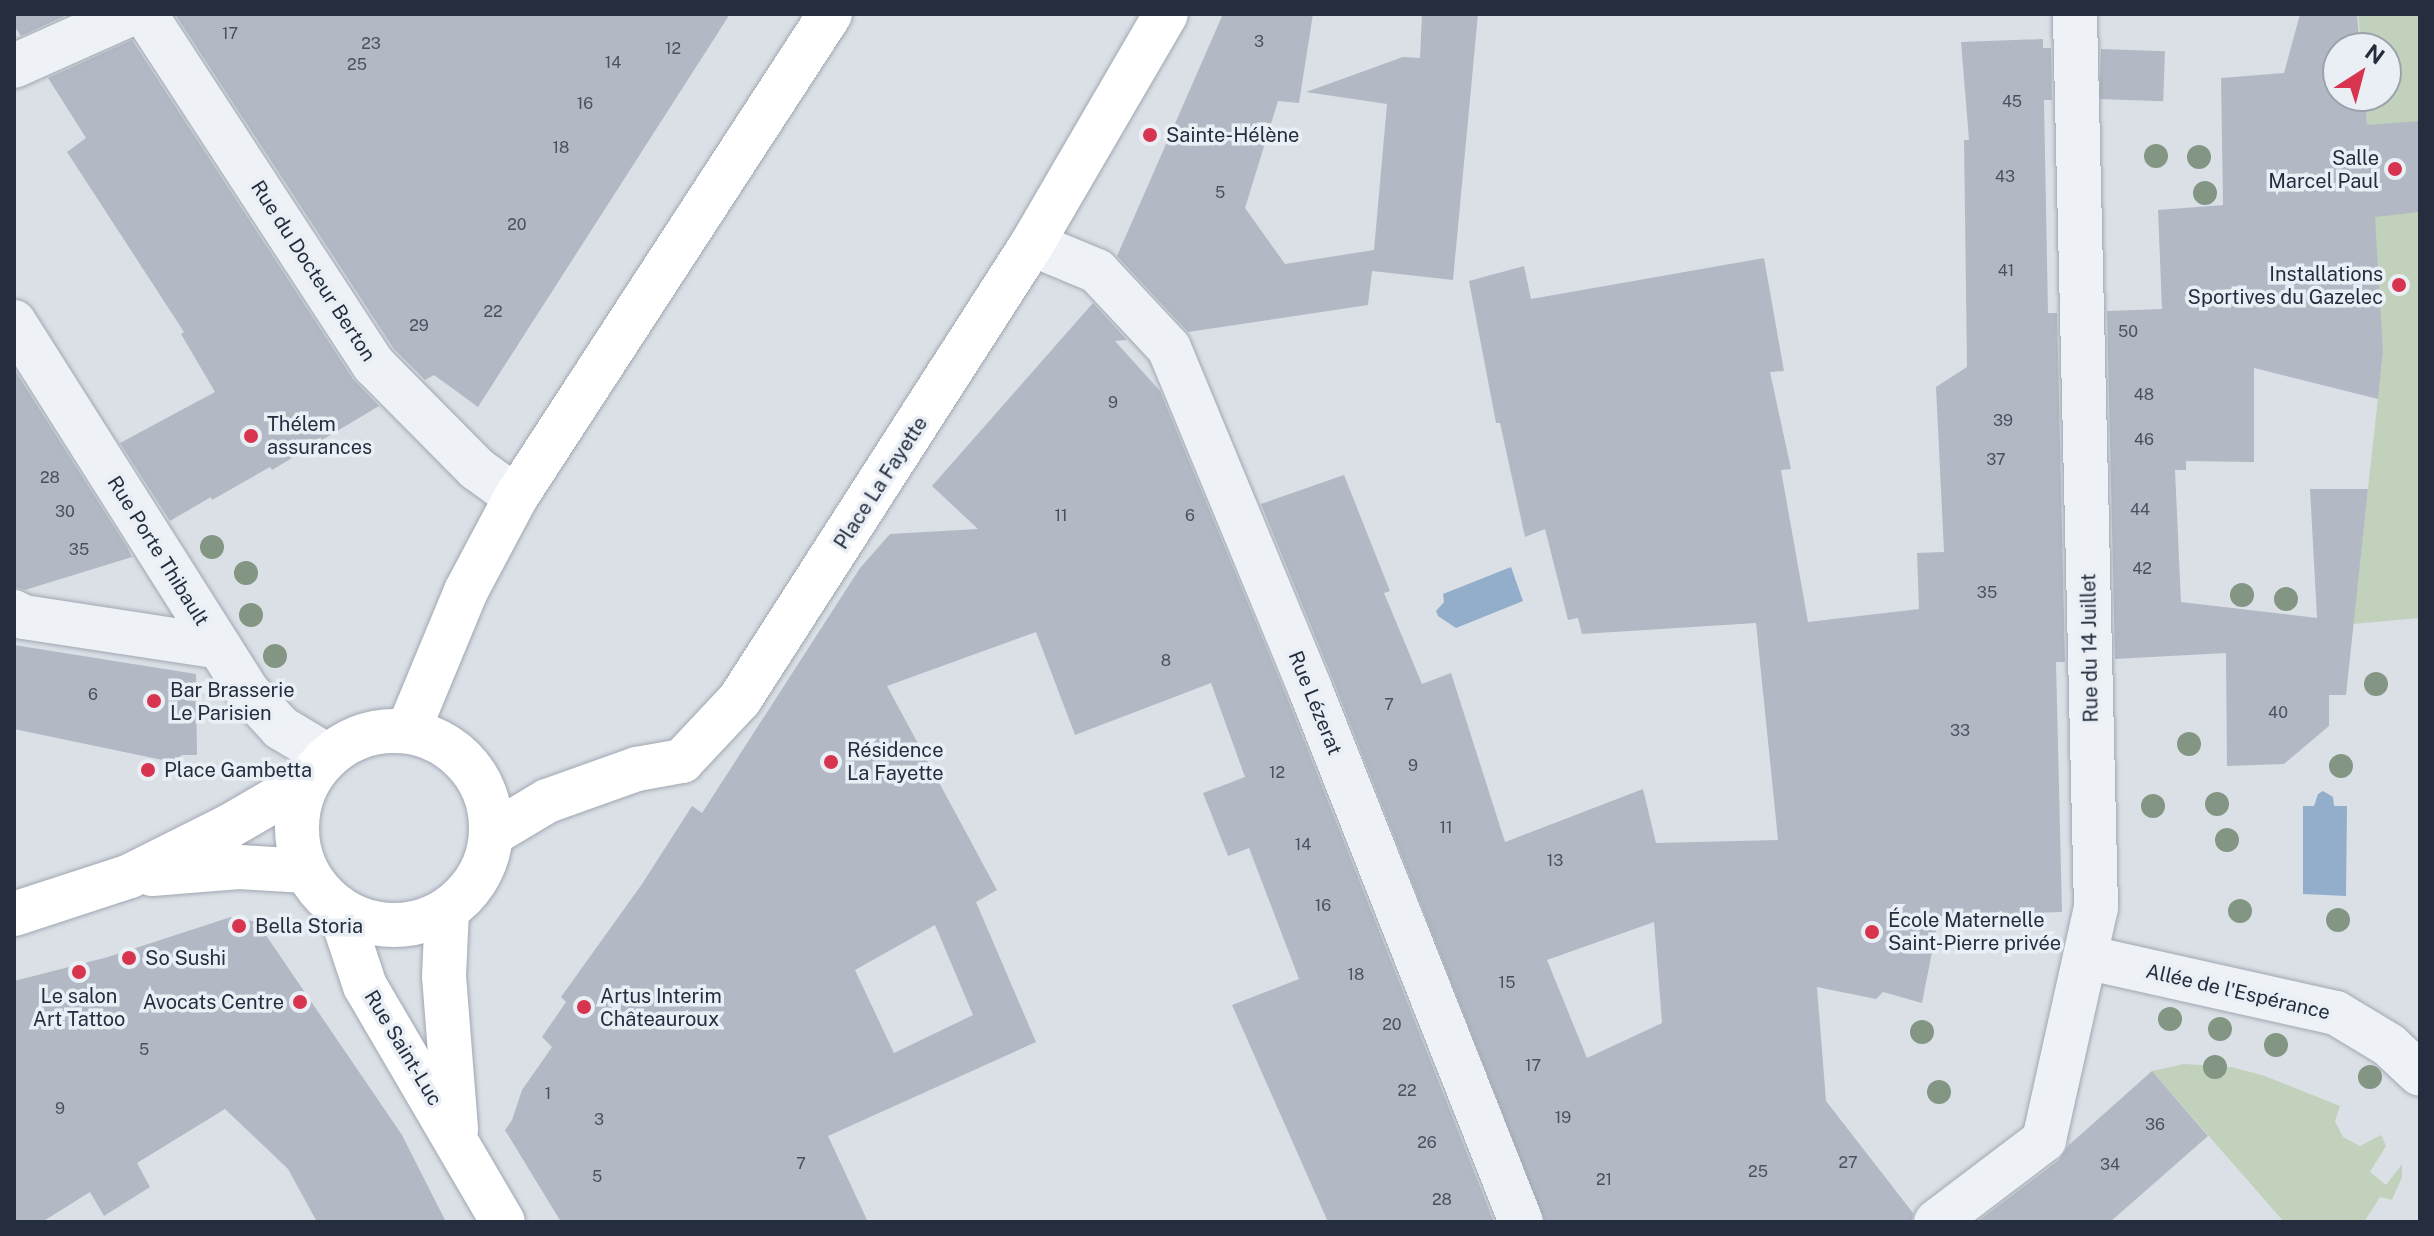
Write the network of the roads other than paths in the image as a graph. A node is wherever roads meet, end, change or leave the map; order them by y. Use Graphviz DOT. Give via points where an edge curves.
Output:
graph roads {
  1 [pos="130,14"];
  2 [pos="145,14"];
  3 [pos="830,14"];
  4 [pos="1166,14"];
  5 [pos="2075,14"];
  6 [pos="14,66"];
  7 [pos="1032,244"];
  8 [pos="14,322"];
  9 [pos="516,497"];
  10 [pos="14,612"];
  11 [pos="219,647"];
  12 [pos="408,731"];
  13 [pos="318,768"];
  14 [pos="492,834"];
  15 [pos="306,871"];
  16 [pos="130,876"];
  17 [pos="339,908"];
  18 [pos="447,910"];
  19 [pos="14,914"];
  20 [pos="2085,957"];
  21 [pos="2420,1074"];
  22 [pos="457,1140"];
  23 [pos="503,1222"];
  24 [pos="1521,1222"];
  25 [pos="1936,1222"];
  1 -- 6 [label="street"];
  2 -- 9 [label="street, Rue du Docteur Berton" via="374,365 477,469"];
  3 -- 9 [label="main road"];
  4 -- 7 [label="main road, Place La Fayette"];
  5 -- 20 [label="street, Rue du 14 Juillet" via="2096,908"];
  7 -- 14 [label="main road, Place La Fayette" via="740,699 682,761 637,769 547,801"];
  7 -- 24 [label="street, Rue Lézerat" via="1097,271 1169,348"];
  8 -- 11 [label="street, Rue Porte Thibault"];
  9 -- 12 [label="main road" via="466,591"];
  10 -- 11 [label="street"];
  11 -- 13 [label="street, Rue Porte Thibault" via="248,692"];
  12 -- 13 [label="main road" via="380,730 352,739"];
  12 -- 14 [label="main road" via="436,739 460,755 489,804"];
  13 -- 15 [label="main road" via="298,810 297,840"];
  13 -- 16 [label="main road" via="228,827"];
  14 -- 18 [label="main road" via="486,864 470,890"];
  15 -- 16 [label="main road" via="239,867"];
  15 -- 17 [label="main road"];
  16 -- 19 [label="main road"];
  17 -- 18 [label="main road" via="365,921 393,925 421,922"];
  17 -- 22 [label="main road, Rue Saint-Luc" via="365,986"];
  18 -- 22 [label="main road, Rue Saint-Luc" via="444,976"];
  20 -- 21 [label="street, Allée de l'Espérance" via="2336,1013 2389,1045"];
  20 -- 25 [label="street, Rue du 14 Juillet" via="2044,1140"];
  22 -- 23 [label="main road, Rue Saint-Luc"];
}
